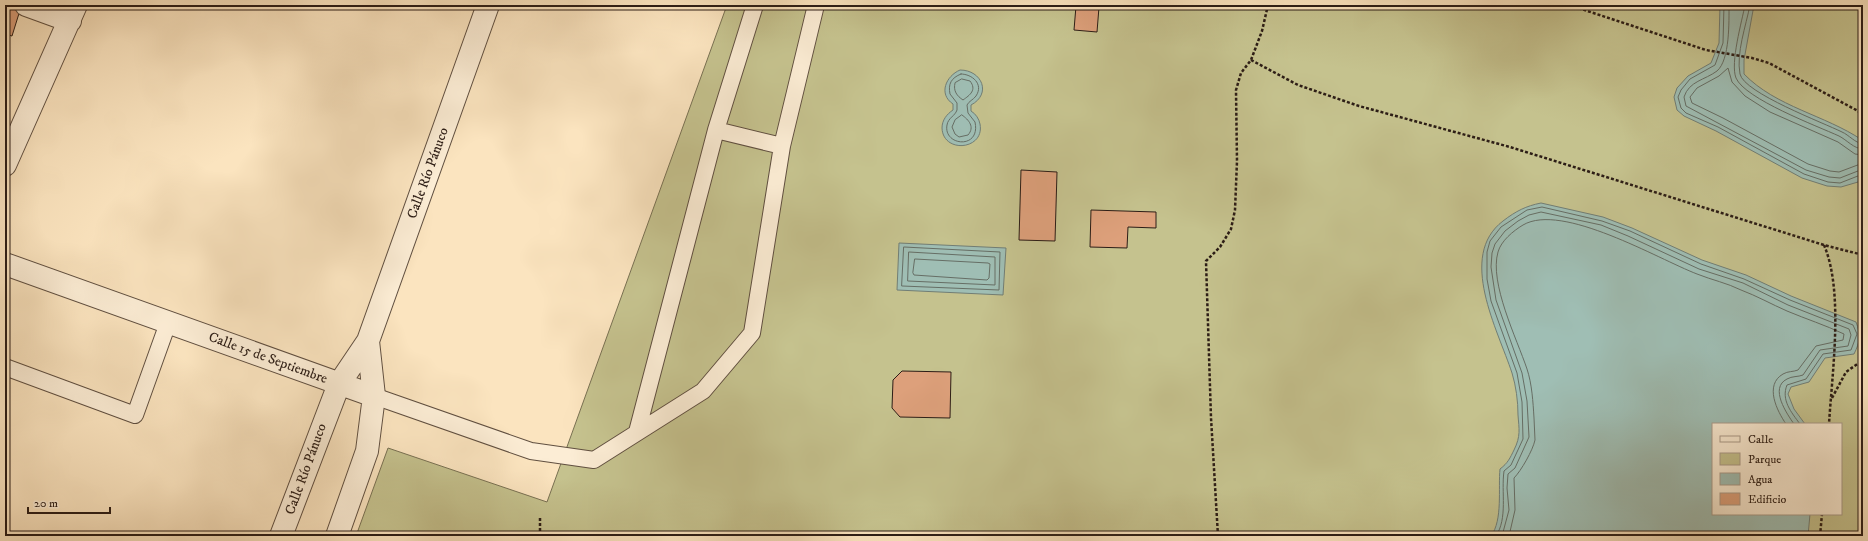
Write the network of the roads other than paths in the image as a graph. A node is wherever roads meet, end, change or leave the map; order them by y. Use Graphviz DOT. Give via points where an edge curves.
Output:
graph roads {
  1 [pos="26,5"];
  2 [pos="488,5"];
  3 [pos="755,5"];
  4 [pos="816,5"];
  5 [pos="73,13"];
  6 [pos="716,130"];
  7 [pos="782,146"];
  8 [pos="5,165"];
  9 [pos="5,264"];
  10 [pos="168,323"];
  11 [pos="368,341"];
  12 [pos="5,367"];
  13 [pos="339,384"];
  14 [pos="374,396"];
  15 [pos="637,432"];
  16 [pos="281,536"];
  17 [pos="337,536"];
  1 -- 5 [label="street"];
  2 -- 11 [label="street, Calle Río Pánuco"];
  3 -- 6 [label="lane"];
  4 -- 7 [label="lane, Calle 15 de Septiembre"];
  5 -- 8 [label="street"];
  6 -- 7 [label="lane"];
  6 -- 15 [label="lane"];
  7 -- 15 [label="lane, Calle 15 de Septiembre" via="752,333 703,391"];
  9 -- 10 [label="street, Calle 15 de Septiembre"];
  10 -- 12 [label="lane" via="135,415"];
  10 -- 13 [label="street, Calle 15 de Septiembre"];
  11 -- 13 [label="street, Calle Río Pánuco"];
  11 -- 14 [label="street, Calle Río Pánuco"];
  13 -- 14 [label="street, Calle 15 de Septiembre"];
  13 -- 16 [label="street, Calle Río Pánuco"];
  14 -- 15 [label="lane, Calle 15 de Septiembre" via="531,451 594,460"];
  14 -- 17 [label="street, Calle Río Pánuco" via="367,451"];
}
